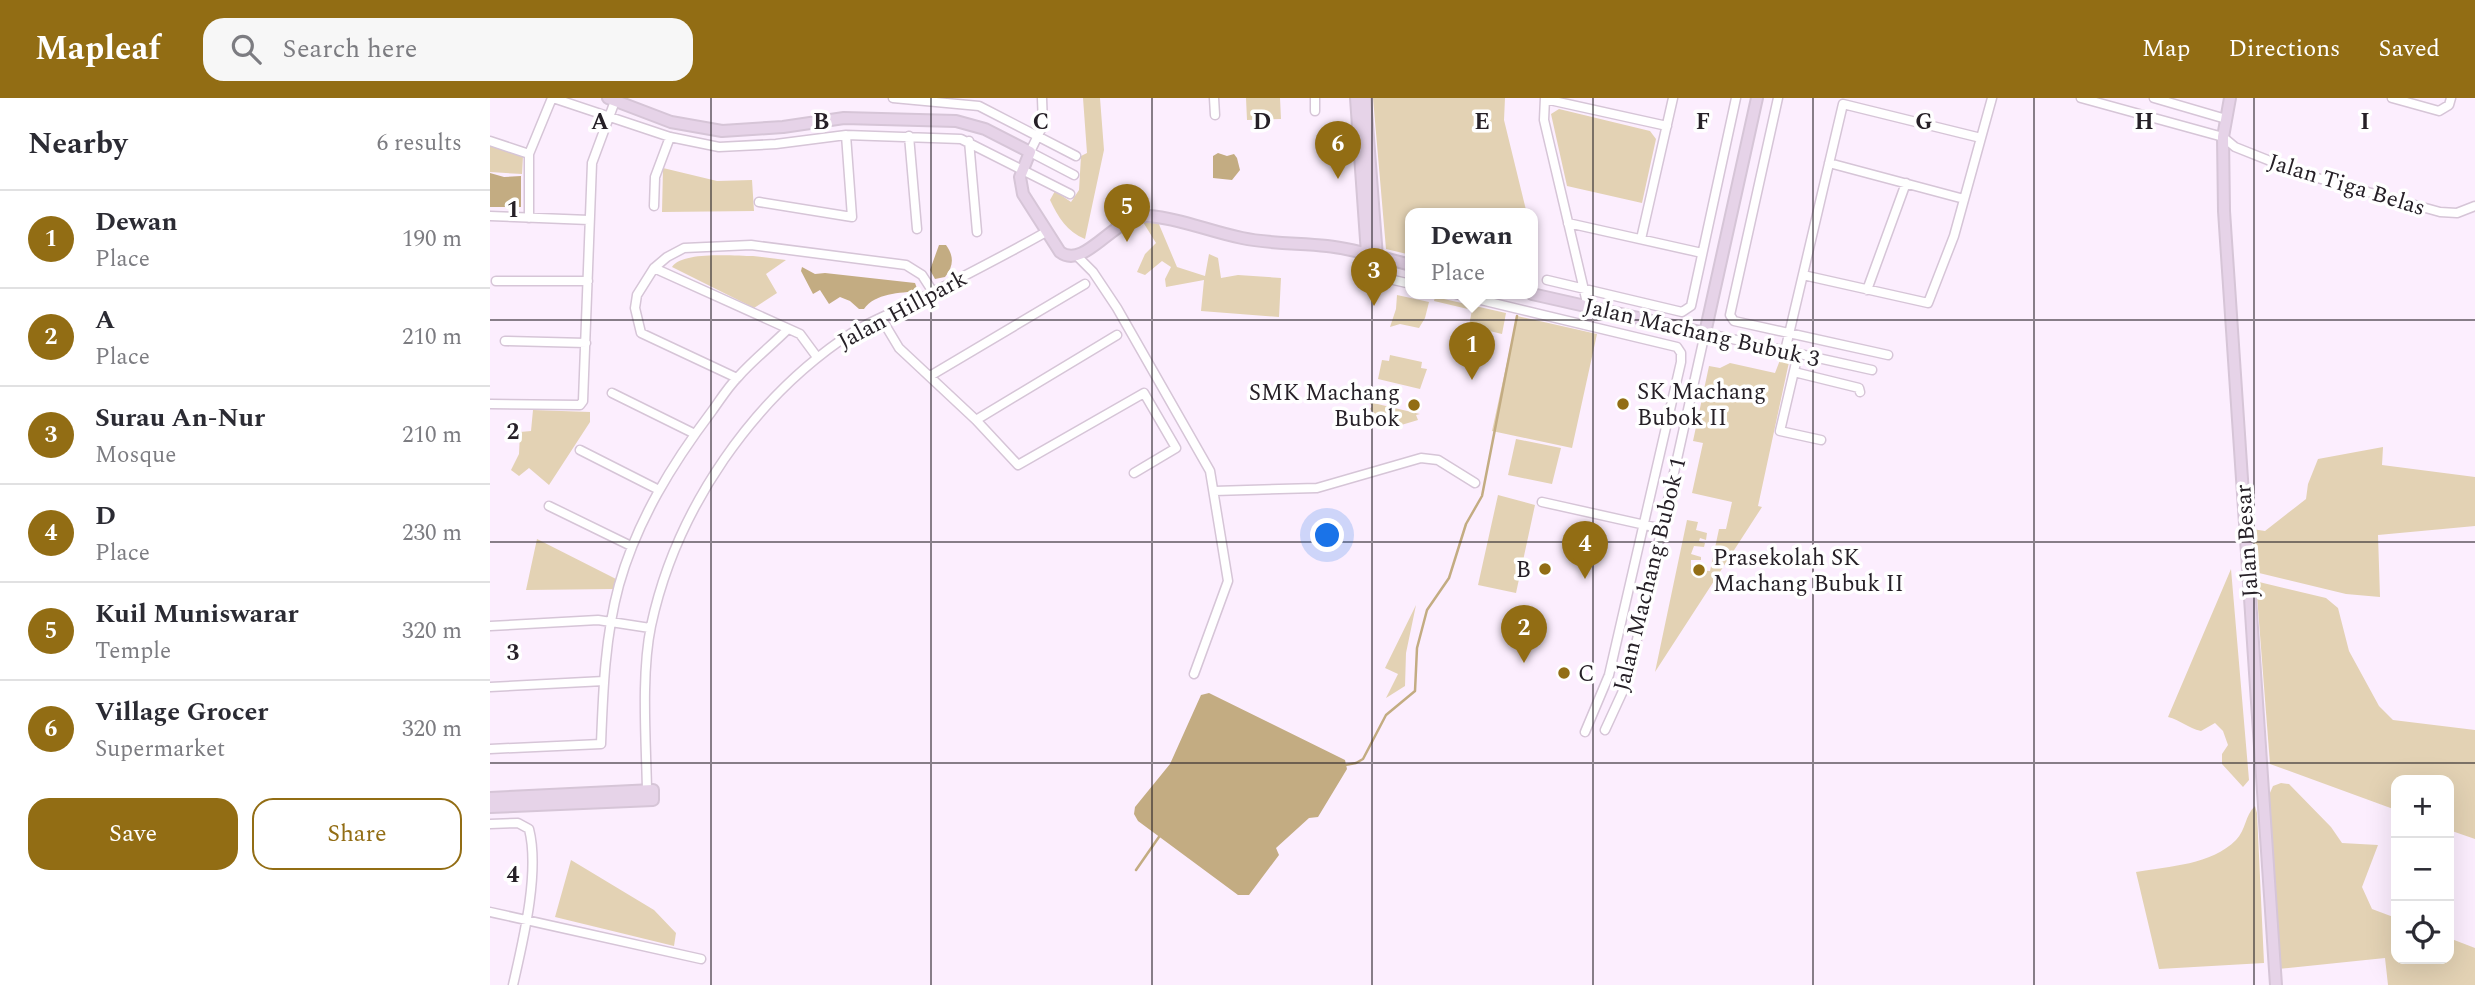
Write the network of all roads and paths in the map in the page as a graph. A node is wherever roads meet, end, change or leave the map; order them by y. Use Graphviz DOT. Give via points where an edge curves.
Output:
graph roads {
  1 [pos="553,98"];
  2 [pos="893,98"];
  3 [pos="1042,98"];
  4 [pos="1214,98"];
  5 [pos="1315,98"];
  6 [pos="1356,98"];
  7 [pos="1366,98"];
  8 [pos="1545,98"];
  9 [pos="1673,98"];
  10 [pos="1736,98"];
  11 [pos="1757,98"];
  12 [pos="1778,98"];
  13 [pos="1992,98"];
  14 [pos="2081,98"];
  15 [pos="2154,98"];
  16 [pos="2230,98"];
  17 [pos="2392,98"];
  18 [pos="2451,98"];
  19 [pos="612,100"];
  20 [pos="1315,111"];
  21 [pos="1215,115"];
  22 [pos="608,118"];
  23 [pos="2226,119"];
  24 [pos="1667,126"];
  25 [pos="846,135"];
  26 [pos="909,136"];
  27 [pos="1038,136"];
  28 [pos="670,137"];
  29 [pos="2223,137"];
  30 [pos="1981,138"];
  31 [pos="490,141"];
  32 [pos="969,142"];
  33 [pos="1030,152"];
  34 [pos="529,154"];
  35 [pos="1076,156"];
  36 [pos="1829,163"];
  37 [pos="1022,169"];
  38 [pos="1074,175"];
  39 [pos="1906,183"];
  40 [pos="1070,194"];
  41 [pos="1368,195"];
  42 [pos="1964,199"];
  43 [pos="759,202"];
  44 [pos="654,206"];
  45 [pos="2475,206"];
  46 [pos="490,216"];
  47 [pos="529,218"];
  48 [pos="589,220"];
  49 [pos="1568,223"];
  50 [pos="917,229"];
  51 [pos="977,232"];
  52 [pos="1046,232"];
  53 [pos="1641,239"];
  54 [pos="1702,254"];
  55 [pos="1369,255"];
  56 [pos="1077,257"];
  57 [pos="1405,264"];
  58 [pos="654,268"];
  59 [pos="1803,275"];
  60 [pos="1547,280"];
  61 [pos="496,281"];
  62 [pos="587,281"];
  63 [pos="1405,283"];
  64 [pos="1085,284"];
  65 [pos="1583,288"];
  66 [pos="1867,290"];
  67 [pos="933,292"];
  68 [pos="1538,295"];
  69 [pos="1551,298"];
  70 [pos="1488,299"];
  71 [pos="1588,307"];
  72 [pos="1547,315"];
  73 [pos="881,318"];
  74 [pos="788,329"];
  75 [pos="1704,333"];
  76 [pos="1789,333"];
  77 [pos="1118,335"];
  78 [pos="505,341"];
  79 [pos="586,343"];
  80 [pos="1785,351"];
  81 [pos="1798,354"];
  82 [pos="1888,355"];
  83 [pos="817,357"];
  84 [pos="1872,370"];
  85 [pos="1794,372"];
  86 [pos="930,376"];
  87 [pos="737,378"];
  88 [pos="1860,392"];
  89 [pos="612,393"];
  90 [pos="490,404"];
  91 [pos="975,420"];
  92 [pos="695,434"];
  93 [pos="1821,440"];
  94 [pos="580,450"];
  95 [pos="1134,473"];
  96 [pos="1475,483"];
  97 [pos="659,490"];
  98 [pos="1214,491"];
  99 [pos="1542,502"];
  100 [pos="549,506"];
  101 [pos="1645,525"];
  102 [pos="1663,529"];
  103 [pos="631,546"];
  104 [pos="612,621"];
  105 [pos="490,626"];
  106 [pos="650,628"];
  107 [pos="1194,674"];
  108 [pos="604,681"];
  109 [pos="490,687"];
  110 [pos="1605,730"];
  111 [pos="1585,732"];
  112 [pos="490,749"];
  113 [pos="647,790"];
  114 [pos="490,798"];
  115 [pos="490,807"];
  116 [pos="490,824"];
  117 [pos="490,912"];
  118 [pos="528,920"];
  119 [pos="701,959"];
  120 [pos="513,985"];
  121 [pos="2276,985"];
  1 -- 22 [label="street"];
  1 -- 34 [label="street"];
  2 -- 27 [label="street" via="979,106"];
  3 -- 27 [label="street" via="1043,125"];
  4 -- 21 [label="street"];
  5 -- 20 [label="street"];
  6 -- 41 [label="main road"];
  7 -- 41 [label="main road"];
  8 -- 24 [label="street"];
  8 -- 49 [label="street" via="1544,120"];
  9 -- 24 [label="street"];
  10 -- 54 [label="street"];
  11 -- 75 [label="main road"];
  12 -- 76 [label="street" via="1730,314 1734,321"];
  13 -- 30 [label="street"];
  14 -- 29 [label="street, Jalan Tiga Belas"];
  15 -- 23 [label="street"];
  16 -- 23 [label="main road, Jalan Besar"];
  17 -- 18 [label="street" via="2439,111"];
  19 -- 22 [label="street"];
  19 -- 33 [label="main road" via="679,124 722,131 845,118 956,121 985,129"];
  22 -- 28 [label="street"];
  22 -- 48 [label="street" via="592,163"];
  23 -- 29 [label="main road, Jalan Besar"];
  24 -- 53 [label="street"];
  25 -- 26 [label="street"];
  25 -- 28 [label="street" via="719,147"];
  25 -- 43 [label="street" via="852,216"];
  26 -- 32 [label="street"];
  26 -- 50 [label="street"];
  27 -- 33 [label="street"];
  27 -- 35 [label="street"];
  28 -- 44 [label="street" via="654,177"];
  29 -- 45 [label="street, Jalan Tiga Belas" via="2235,148 2303,174 2440,212 2457,213"];
  29 -- 121 [label="main road, Jalan Besar" via="2225,238"];
  30 -- 36 [label="street" via="1843,104"];
  30 -- 42 [label="street"];
  31 -- 34 [label="street"];
  32 -- 37 [label="street"];
  32 -- 51 [label="street"];
  33 -- 37 [label="main road"];
  33 -- 38 [label="street"];
  34 -- 47 [label="street"];
  36 -- 39 [label="street"];
  36 -- 59 [label="street"];
  37 -- 40 [label="street"];
  37 -- 52 [label="main road" via="1023,194"];
  39 -- 42 [label="street"];
  39 -- 66 [label="street"];
  41 -- 55 [label="main road"];
  42 -- 66 [label="street" via="1928,303"];
  46 -- 47 [label="street"];
  47 -- 48 [label="street"];
  48 -- 62 [label="street"];
  49 -- 53 [label="street"];
  49 -- 65 [label="street"];
  52 -- 56 [label="main road" via="1063,254"];
  52 -- 67 [label="street, Jalan Hillpark"];
  53 -- 54 [label="street"];
  54 -- 65 [label="street, Jalan Machang Bubuk 3" via="1686,311"];
  55 -- 56 [label="main road" via="1328,246 1250,240 1144,215 1119,225"];
  55 -- 57 [label="main road"];
  55 -- 63 [label="street" via="1363,273"];
  56 -- 98 [label="street" via="1118,308 1210,471"];
  58 -- 67 [label="street" via="684,248 751,245 906,265 922,275"];
  58 -- 74 [label="street"];
  58 -- 87 [label="street" via="637,295 641,333"];
  59 -- 66 [label="street"];
  59 -- 76 [label="street"];
  60 -- 65 [label="street, Jalan Machang Bubuk 3"];
  61 -- 62 [label="street"];
  62 -- 79 [label="street"];
  64 -- 86 [label="street"];
  65 -- 71 [label="street"];
  67 -- 73 [label="street, Jalan Hillpark"];
  68 -- 69 [label="main road, Jalan Machang Bubuk 3"];
  69 -- 71 [label="main road, Jalan Machang Bubuk 3"];
  69 -- 72 [label="street"];
  70 -- 72 [label="street"];
  71 -- 75 [label="main road, Jalan Machang Bubuk 3"];
  72 -- 101 [label="street" via="1677,347 1681,353"];
  73 -- 83 [label="street, Jalan Hillpark"];
  73 -- 86 [label="street" via="899,348"];
  74 -- 83 [label="street" via="800,334"];
  74 -- 87 [label="street"];
  75 -- 80 [label="street, Jalan Machang Bubuk 3"];
  75 -- 102 [label="street, Jalan Machang Bubok 1"];
  76 -- 80 [label="street"];
  76 -- 82 [label="street"];
  77 -- 91 [label="street"];
  78 -- 79 [label="street"];
  79 -- 90 [label="street" via="580,405"];
  80 -- 81 [label="street, Jalan Machang Bubuk 3"];
  81 -- 84 [label="street, Jalan Machang Bubuk 3"];
  81 -- 85 [label="street"];
  83 -- 106 [label="street, Jalan Hillpark" via="757,417 694,508 670,558"];
  85 -- 88 [label="street" via="1859,388"];
  85 -- 93 [label="street" via="1780,431"];
  86 -- 91 [label="street"];
  87 -- 92 [label="street"];
  89 -- 92 [label="street"];
  91 -- 95 [label="street" via="1018,466 1144,393 1176,449"];
  92 -- 97 [label="street"];
  94 -- 97 [label="street"];
  96 -- 98 [label="street" via="1438,460 1421,458 1317,488"];
  97 -- 103 [label="street"];
  98 -- 107 [label="street" via="1228,581"];
  99 -- 101 [label="street"];
  100 -- 103 [label="street"];
  101 -- 102 [label="street"];
  101 -- 111 [label="street" via="1609,676"];
  102 -- 110 [label="street, Jalan Machang Bubok 1" via="1628,680"];
  103 -- 104 [label="street"];
  104 -- 105 [label="street"];
  104 -- 106 [label="street"];
  104 -- 108 [label="street"];
  106 -- 113 [label="street, Jalan Hillpark"];
  108 -- 109 [label="street"];
  108 -- 112 [label="street" via="601,744"];
  113 -- 114 [label="main road"];
  113 -- 115 [label="main road" via="653,790 653,800"];
  116 -- 118 [label="street" via="518,823 530,829"];
  117 -- 118 [label="street"];
  118 -- 119 [label="street"];
  118 -- 120 [label="street"];
}
